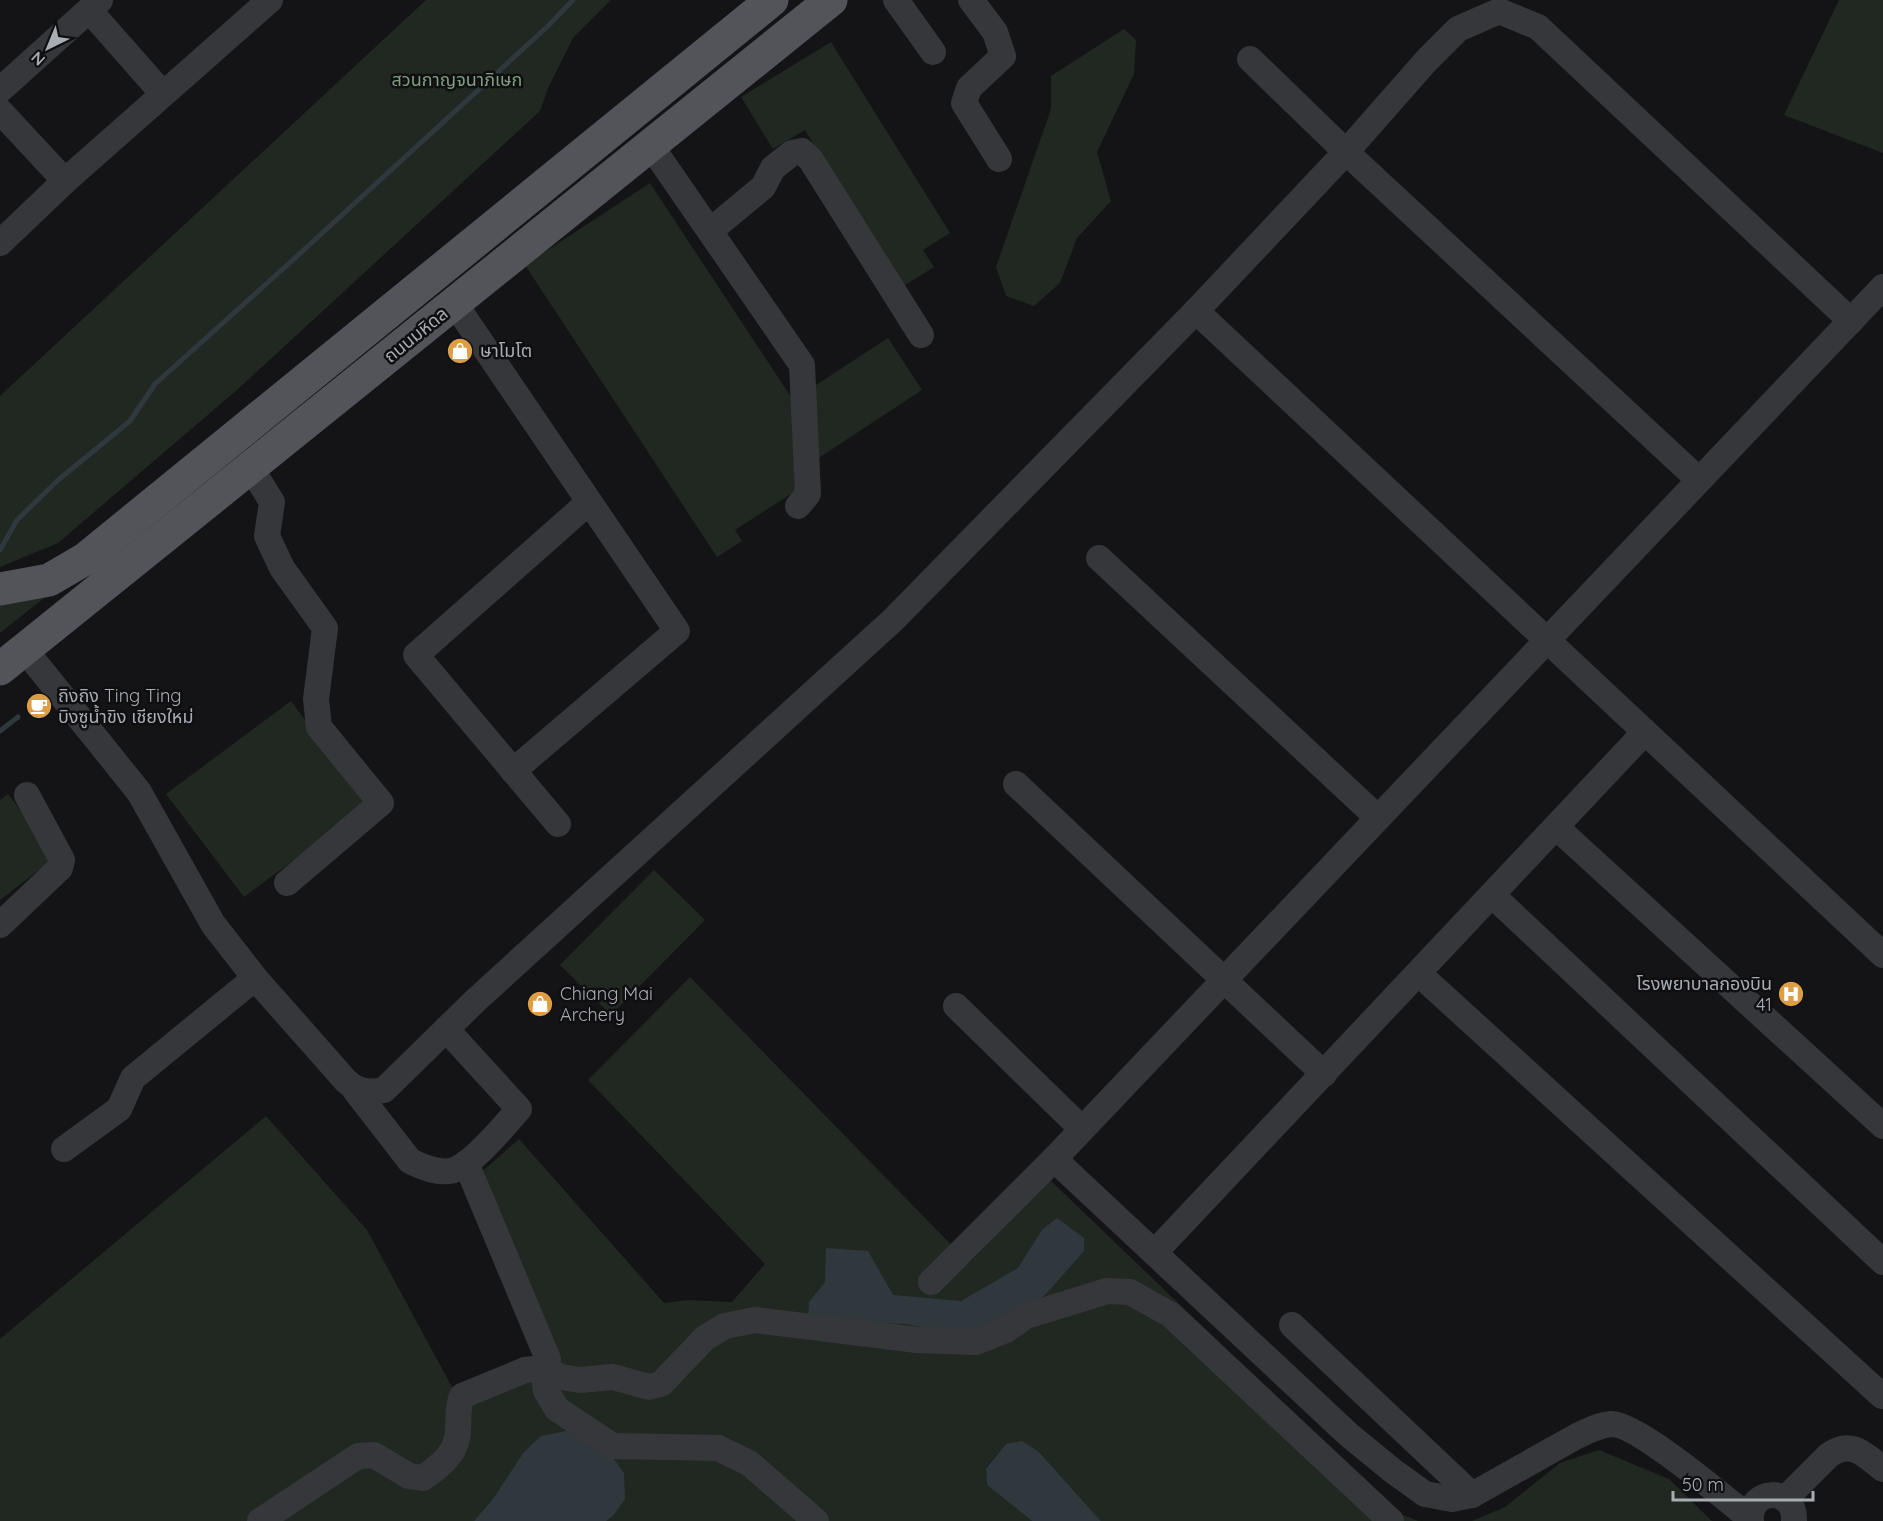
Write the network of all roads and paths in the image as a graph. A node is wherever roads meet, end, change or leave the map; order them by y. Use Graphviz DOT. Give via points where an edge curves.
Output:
graph roads {
  1 [pos="270,0"];
  2 [pos="772,0"];
  3 [pos="831,0"];
  4 [pos="896,0"];
  5 [pos="971,0"];
  6 [pos="95,5"];
  7 [pos="933,52"];
  8 [pos="1250,59"];
  9 [pos="679,74"];
  10 [pos="0,90"];
  11 [pos="163,94"];
  12 [pos="702,103"];
  13 [pos="0,111"];
  14 [pos="651,146"];
  15 [pos="1346,152"];
  16 [pos="999,159"];
  17 [pos="65,181"];
  18 [pos="710,231"];
  19 [pos="0,243"];
  20 [pos="1883,287"];
  21 [pos="455,304"];
  22 [pos="1196,311"];
  23 [pos="1851,321"];
  24 [pos="921,335"];
  25 [pos="251,468"];
  26 [pos="1700,480"];
  27 [pos="589,502"];
  28 [pos="798,506"];
  29 [pos="1099,558"];
  30 [pos="0,589"];
  31 [pos="1547,640"];
  32 [pos="12,659"];
  33 [pos="1645,732"];
  34 [pos="513,771"];
  35 [pos="1016,784"];
  36 [pos="27,795"];
  37 [pos="1378,818"];
  38 [pos="558,824"];
  39 [pos="1556,826"];
  40 [pos="287,883"];
  41 [pos="1492,895"];
  42 [pos="0,925"];
  43 [pos="1883,955"];
  44 [pos="1418,973"];
  45 [pos="255,978"];
  46 [pos="1225,979"];
  47 [pos="956,1006"];
  48 [pos="446,1029"];
  49 [pos="1324,1074"];
  50 [pos="355,1090"];
  51 [pos="1883,1126"];
  52 [pos="1082,1129"];
  53 [pos="64,1149"];
  54 [pos="1054,1159"];
  55 [pos="466,1163"];
  56 [pos="1155,1252"];
  57 [pos="1883,1262"];
  58 [pos="931,1282"];
  59 [pos="1293,1325"];
  60 [pos="543,1368"];
  61 [pos="1883,1394"];
  62 [pos="1883,1469"];
  63 [pos="1472,1495"];
  64 [pos="1790,1510"];
  65 [pos="801,1517"];
  66 [pos="1751,1520"];
  67 [pos="260,1521"];
  68 [pos="1391,1521"];
  1 -- 11 [label="street"];
  2 -- 9 [label="main road, ถนนมหิดล"];
  3 -- 12 [label="main road, ถนนมหิดล"];
  4 -- 7 [label="street"];
  5 -- 16 [label="street" via="995,32 1003,56 969,88 964,103"];
  6 -- 10 [label="street"];
  6 -- 11 [label="street"];
  8 -- 15 [label="street"];
  9 -- 12 [label="main road"];
  9 -- 30 [label="main road, ถนนมหิดล" via="86,559 49,580"];
  11 -- 17 [label="street"];
  12 -- 14 [label="main road, ถนนมหิดล"];
  13 -- 17 [label="street"];
  14 -- 18 [label="street"];
  14 -- 21 [label="main road, ถนนมหิดล"];
  15 -- 22 [label="street"];
  15 -- 23 [label="street" via="1458,29 1499,11 1538,27"];
  15 -- 26 [label="street"];
  17 -- 19 [label="street"];
  18 -- 24 [label="street" via="763,187 773,168 792,153 802,151 812,160"];
  18 -- 28 [label="street" via="802,365 808,494"];
  20 -- 23 [label="street"];
  21 -- 25 [label="main road, ถนนมหิดล"];
  21 -- 27 [label="street"];
  22 -- 31 [label="street"];
  22 -- 48 [label="street" via="893,620"];
  23 -- 26 [label="street"];
  25 -- 32 [label="main road, ถนนมหิดล"];
  25 -- 40 [label="street" via="272,502 267,536 282,568 325,628 316,699 319,727 381,803"];
  26 -- 31 [label="street"];
  27 -- 34 [label="street" via="677,631"];
  27 -- 34 [label="street" via="416,655"];
  29 -- 37 [label="street"];
  31 -- 33 [label="street"];
  31 -- 37 [label="street"];
  32 -- 45 [label="street" via="139,792 213,924"];
  33 -- 39 [label="street"];
  33 -- 43 [label="street"];
  34 -- 38 [label="street"];
  35 -- 46 [label="street"];
  36 -- 42 [label="street" via="62,860 60,868"];
  37 -- 46 [label="street"];
  39 -- 41 [label="street"];
  39 -- 51 [label="street"];
  41 -- 44 [label="street"];
  41 -- 57 [label="street"];
  44 -- 49 [label="street"];
  44 -- 61 [label="street"];
  45 -- 50 [label="street"];
  45 -- 53 [label="street" via="133,1078 119,1109"];
  46 -- 49 [label="street"];
  46 -- 52 [label="street"];
  47 -- 52 [label="street"];
  48 -- 50 [label="street" via="384,1090"];
  48 -- 55 [label="street" via="519,1109"];
  49 -- 56 [label="street"];
  50 -- 55 [label="street" via="410,1161 440,1171 451,1171"];
  52 -- 54 [label="street"];
  54 -- 56 [label="street"];
  54 -- 58 [label="street"];
  55 -- 60 [label="street" via="548,1359"];
  56 -- 63 [label="street" via="1393,1472 1425,1494 1452,1499"];
  59 -- 63 [label="street"];
  60 -- 65 [label="street" via="546,1391 557,1409 613,1446 718,1448 748,1463"];
  60 -- 67 [label="street" via="525,1370 462,1396 453,1451 423,1478 409,1476 374,1455 358,1456"];
  60 -- 68 [label="street" via="561,1377 613,1377 649,1387 661,1384 705,1338 725,1326 755,1320 916,1340 976,1342 1006,1330 1026,1316 1107,1291 1130,1292 1171,1315"];
  62 -- 64 [label="street" via="1856,1449 1837,1449"];
  63 -- 66 [label="street" via="1577,1436 1613,1424 1661,1449"];
  64 -- 66 [label="street" via="1772,1495 1765,1496 1754,1506"];
}
